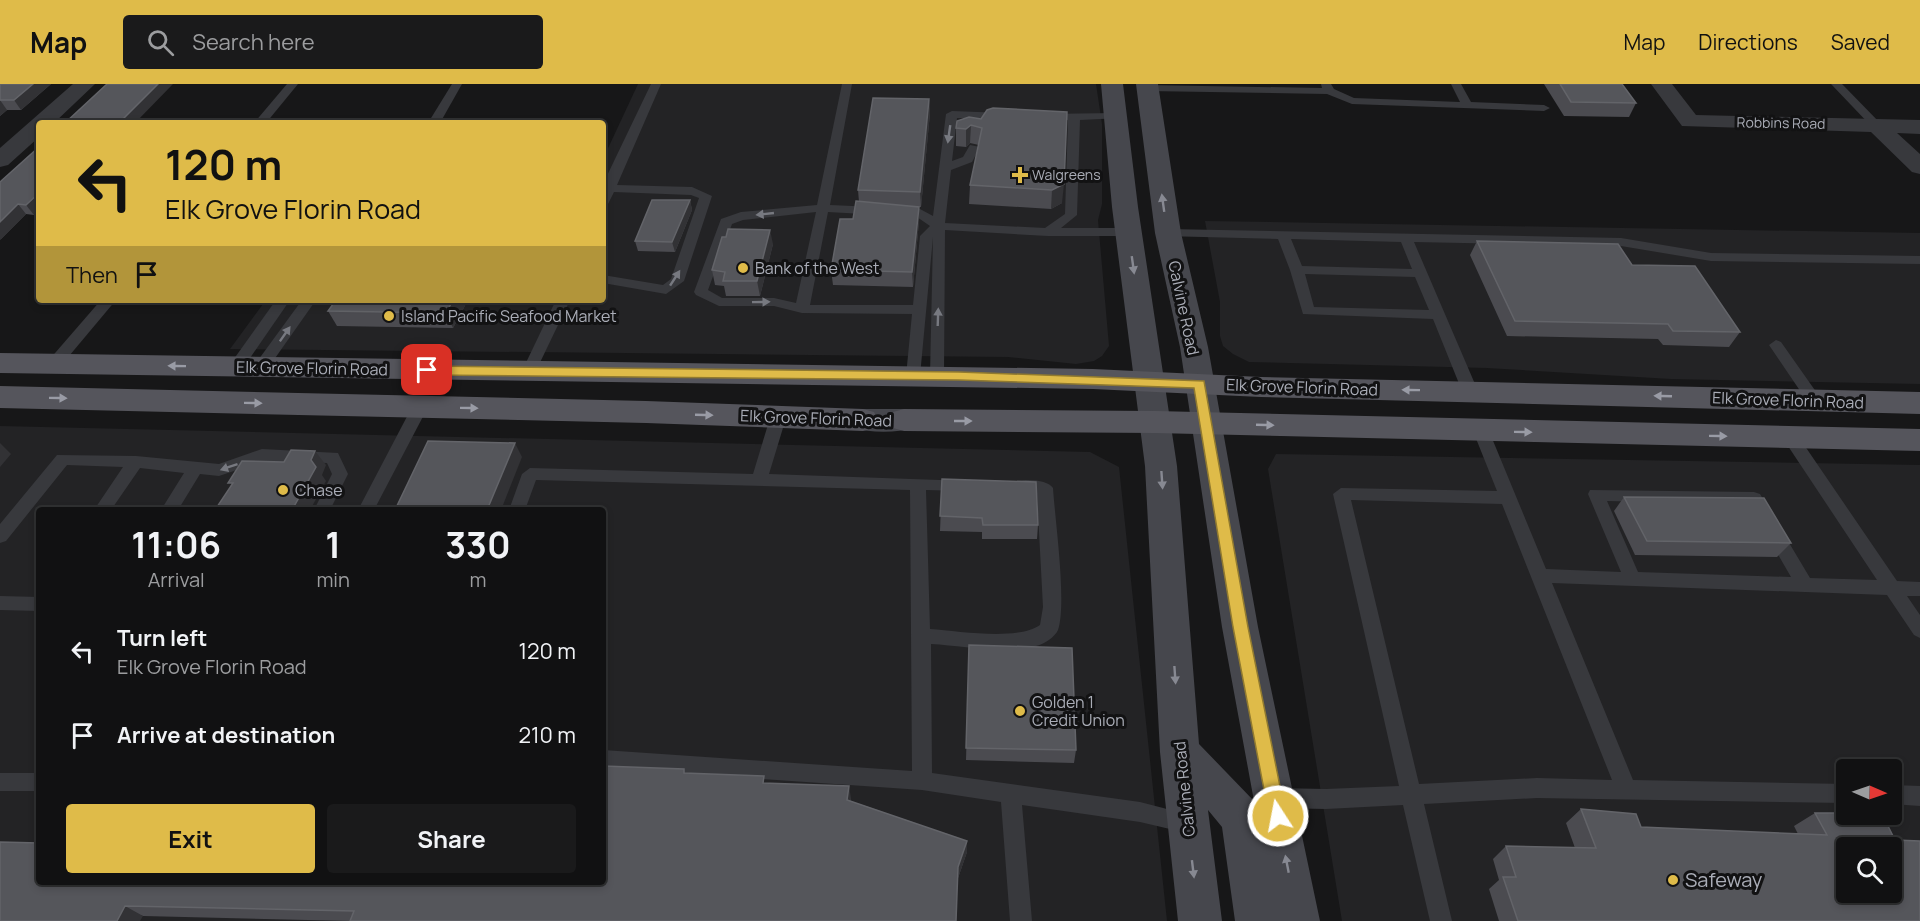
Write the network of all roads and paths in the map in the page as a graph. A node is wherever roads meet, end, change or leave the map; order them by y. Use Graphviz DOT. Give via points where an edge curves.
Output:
graph roads {
  1 [pos="84,84"];
  2 [pos="294,84"];
  3 [pos="457,84"];
  4 [pos="656,84"];
  5 [pos="847,84"];
  6 [pos="1112,84"];
  7 [pos="1456,84"];
  8 [pos="1661,84"];
  9 [pos="1836,84"];
  10 [pos="1147,86"];
  11 [pos="1327,87"];
  12 [pos="1467,103"];
  13 [pos="1544,108"];
  14 [pos="44,120"];
  15 [pos="263,120"];
  16 [pos="436,120"];
  17 [pos="1074,122"];
  18 [pos="1117,122"];
  19 [pos="1877,126"];
  20 [pos="1920,127"];
  21 [pos="36,128"];
  22 [pos="969,147"];
  23 [pos="0,160"];
  24 [pos="1918,163"];
  25 [pos="946,164"];
  26 [pos="606,188"];
  27 [pos="823,208"];
  28 [pos="938,226"];
  29 [pos="1048,232"];
  30 [pos="1129,232"];
  31 [pos="1168,233"];
  32 [pos="1282,234"];
  33 [pos="1406,237"];
  34 [pos="1798,258"];
  35 [pos="1861,259"];
  36 [pos="1920,260"];
  37 [pos="1297,270"];
  38 [pos="1809,272"];
  39 [pos="1420,273"];
  40 [pos="1872,273"];
  41 [pos="606,280"];
  42 [pos="106,303"];
  43 [pos="281,303"];
  44 [pos="306,303"];
  45 [pos="562,303"];
  46 [pos="802,309"];
  47 [pos="918,310"];
  48 [pos="1438,315"];
  49 [pos="1776,345"];
  50 [pos="0,363"];
  51 [pos="54,364"];
  52 [pos="248,367"];
  53 [pos="529,371"];
  54 [pos="925,376"];
  55 [pos="1149,381"];
  56 [pos="1200,384"];
  57 [pos="1470,391"];
  58 [pos="0,397"];
  59 [pos="1814,400"];
  60 [pos="1868,402"];
  61 [pos="1920,403"];
  62 [pos="420,407"];
  63 [pos="778,418"];
  64 [pos="1155,422"];
  65 [pos="1207,423"];
  66 [pos="1481,431"];
  67 [pos="1790,437"];
  68 [pos="1920,440"];
  69 [pos="136,462"];
  70 [pos="196,468"];
  71 [pos="759,480"];
  72 [pos="918,483"];
  73 [pos="976,486"];
  74 [pos="999,486"];
  75 [pos="1509,498"];
  76 [pos="104,507"];
  77 [pos="171,507"];
  78 [pos="324,507"];
  79 [pos="368,507"];
  80 [pos="518,507"];
  81 [pos="0,536"];
  82 [pos="1541,576"];
  83 [pos="1633,580"];
  84 [pos="1805,585"];
  85 [pos="1892,588"];
  86 [pos="1920,589"];
  87 [pos="36,602"];
  88 [pos="0,603"];
  89 [pos="1920,630"];
  90 [pos="920,636"];
  91 [pos="1180,753"];
  92 [pos="606,759"];
  93 [pos="922,781"];
  94 [pos="0,782"];
  95 [pos="36,782"];
  96 [pos="1626,789"];
  97 [pos="1011,794"];
  98 [pos="1836,794"];
  99 [pos="1411,795"];
  100 [pos="1902,795"];
  101 [pos="1920,796"];
  102 [pos="1275,798"];
  103 [pos="1187,823"];
  104 [pos="1021,921"];
  105 [pos="1200,921"];
  106 [pos="1257,921"];
  107 [pos="1298,921"];
  108 [pos="1441,921"];
  1 -- 14 [label="street"];
  2 -- 15 [label="lane"];
  3 -- 16 [label="lane"];
  4 -- 26 [label="lane"];
  5 -- 27 [label="lane"];
  6 -- 18 [label="main road, Calvine Road"];
  7 -- 12 [label="lane"];
  8 -- 19 [label="street, Robbins Road" via="1690,121"];
  9 -- 19 [label="lane"];
  10 -- 11 [label="lane"];
  31 -- 10 [label="main road, Calvine Road, one-way"];
  11 -- 12 [label="lane" via="1352,101"];
  12 -- 13 [label="lane"];
  17 -- 18 [label="lane"];
  17 -- 25 [label="lane, one-way" via="1023,116 995,116 977,122 952,114"];
  17 -- 29 [label="lane" via="1071,215"];
  18 -- 30 [label="main road, Calvine Road"];
  19 -- 20 [label="street, Robbins Road"];
  19 -- 24 [label="street"];
  21 -- 23 [label="street"];
  22 -- 25 [label="lane" via="968,159"];
  25 -- 28 [label="lane"];
  41 -- 26 [label="lane, one-way" via="666,290 677,281 706,195 692,191"];
  27 -- 28 [label="lane" via="920,213"];
  27 -- 46 [label="lane"];
  27 -- 46 [label="lane, one-way" via="741,216 726,222 701,292 719,302 774,302"];
  28 -- 29 [label="lane"];
  28 -- 47 [label="lane" via="926,236"];
  54 -- 28 [label="lane, one-way" via="940,243"];
  29 -- 30 [label="lane"];
  30 -- 55 [label="main road, Calvine Road, one-way"];
  31 -- 32 [label="lane"];
  31 -- 56 [label="main road, Calvine Road"];
  32 -- 33 [label="lane"];
  32 -- 37 [label="lane"];
  33 -- 34 [label="lane" via="1621,242 1711,257"];
  33 -- 39 [label="lane"];
  34 -- 35 [label="lane"];
  34 -- 38 [label="lane"];
  35 -- 36 [label="lane"];
  35 -- 40 [label="lane"];
  37 -- 39 [label="lane"];
  37 -- 48 [label="lane" via="1308,311"];
  39 -- 48 [label="lane"];
  42 -- 51 [label="lane"];
  43 -- 52 [label="lane"];
  52 -- 44 [label="lane, one-way"];
  45 -- 53 [label="lane"];
  46 -- 47 [label="lane"];
  47 -- 54 [label="lane"];
  48 -- 57 [label="lane"];
  49 -- 59 [label="lane"];
  50 -- 51 [label="main road, Elk Grove Florin Road"];
  52 -- 51 [label="main road, Elk Grove Florin Road, one-way"];
  52 -- 53 [label="main road, Elk Grove Florin Road"];
  53 -- 54 [label="main road, Elk Grove Florin Road"];
  54 -- 55 [label="main road, Elk Grove Florin Road"];
  55 -- 56 [label="main road, Elk Grove Florin Road"];
  55 -- 64 [label="main road, Calvine Road"];
  57 -- 56 [label="main road, Elk Grove Florin Road, one-way"];
  56 -- 65 [label="main road, Calvine Road"];
  59 -- 57 [label="main road, Elk Grove Florin Road, one-way"];
  58 -- 62 [label="main road, Elk Grove Florin Road, one-way"];
  59 -- 60 [label="main road, Elk Grove Florin Road"];
  60 -- 61 [label="main road, Elk Grove Florin Road"];
  60 -- 67 [label="main road" via="1848,417 1797,425"];
  62 -- 63 [label="main road, Elk Grove Florin Road, one-way"];
  62 -- 79 [label="lane"];
  63 -- 64 [label="main road, Elk Grove Florin Road, one-way"];
  63 -- 71 [label="lane"];
  64 -- 65 [label="main road, Elk Grove Florin Road"];
  64 -- 91 [label="main road, Calvine Road, one-way"];
  65 -- 66 [label="main road, Elk Grove Florin Road, one-way"];
  65 -- 102 [label="main road, Calvine Road" via="1240,627"];
  66 -- 67 [label="main road, Elk Grove Florin Road, one-way"];
  66 -- 75 [label="lane"];
  67 -- 68 [label="main road, Elk Grove Florin Road"];
  67 -- 85 [label="lane"];
  69 -- 70 [label="lane"];
  69 -- 76 [label="lane"];
  69 -- 81 [label="lane" via="63,459"];
  70 -- 77 [label="lane"];
  78 -- 70 [label="lane, one-way" via="340,474 332,457 262,455 219,470"];
  71 -- 72 [label="lane"];
  71 -- 80 [label="lane" via="530,474"];
  72 -- 73 [label="lane"];
  72 -- 90 [label="lane"];
  74 -- 90 [label="lane" via="1045,488 1050,629 1035,639 1002,641"];
  75 -- 82 [label="lane"];
  75 -- 99 [label="lane" via="1341,494"];
  82 -- 83 [label="lane"];
  82 -- 96 [label="lane"];
  83 -- 84 [label="lane"];
  83 -- 84 [label="lane" via="1596,494 1754,498"];
  84 -- 85 [label="lane"];
  85 -- 86 [label="lane"];
  85 -- 89 [label="lane"];
  87 -- 88 [label="lane"];
  90 -- 93 [label="lane"];
  91 -- 103 [label="main road, Calvine Road"];
  91 -- 106 [label="main road" via="1242,818"];
  92 -- 93 [label="lane"];
  93 -- 97 [label="lane"];
  94 -- 95 [label="lane"];
  96 -- 98 [label="lane"];
  96 -- 99 [label="lane" via="1536,788"];
  97 -- 103 [label="lane" via="1140,812"];
  97 -- 104 [label="lane"];
  99 -- 102 [label="lane"];
  99 -- 108 [label="lane"];
  100 -- 101 [label="lane"];
  107 -- 102 [label="main road, Calvine Road, one-way"];
  103 -- 105 [label="main road, Calvine Road, one-way"];
}
